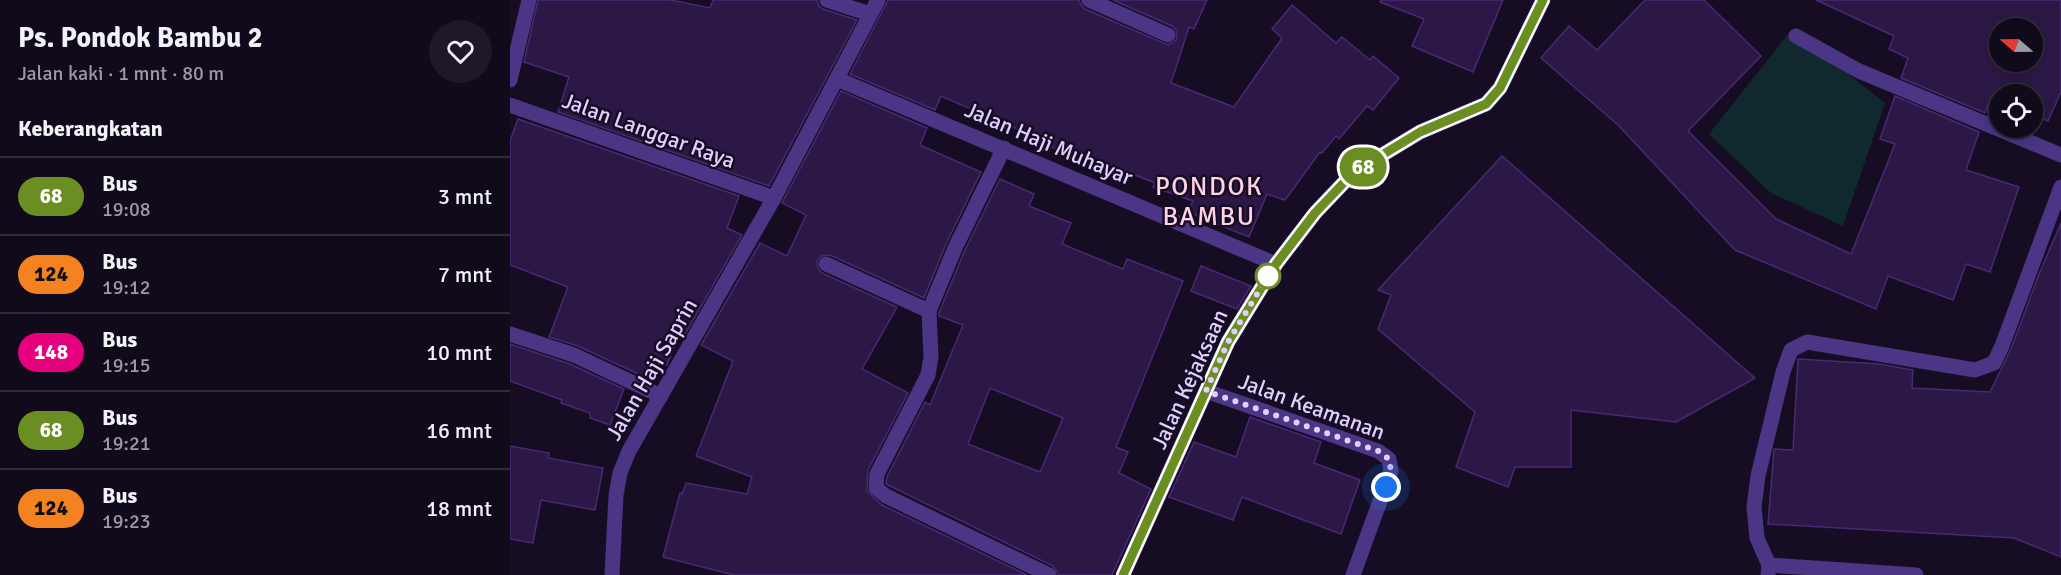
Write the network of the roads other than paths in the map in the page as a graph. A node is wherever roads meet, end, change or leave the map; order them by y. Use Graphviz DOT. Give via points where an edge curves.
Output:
graph roads {
  1 [pos="530,0"];
  2 [pos="827,0"];
  3 [pos="1089,0"];
  4 [pos="1543,0"];
  5 [pos="874,7"];
  6 [pos="1168,35"];
  7 [pos="1796,36"];
  8 [pos="837,79"];
  9 [pos="510,80"];
  10 [pos="510,105"];
  11 [pos="1004,148"];
  12 [pos="2061,156"];
  13 [pos="2061,187"];
  14 [pos="774,198"];
  15 [pos="826,264"];
  16 [pos="1276,264"];
  17 [pos="929,311"];
  18 [pos="510,334"];
  19 [pos="1206,391"];
  20 [pos="661,396"];
  21 [pos="1768,570"];
  22 [pos="612,575"];
  23 [pos="1049,575"];
  24 [pos="1123,575"];
  25 [pos="1353,575"];
  26 [pos="1916,575"];
  1 -- 9 [label="street"];
  2 -- 5 [label="street"];
  3 -- 6 [label="street"];
  4 -- 16 [label="street, Jalan Kejaksaan" via="1500,88 1486,104 1420,132 1354,172 1315,213"];
  5 -- 8 [label="street, Jalan Haji Saprin"];
  7 -- 12 [label="street" via="1859,71"];
  8 -- 11 [label="street, Jalan Haji Muhayar"];
  8 -- 14 [label="street, Jalan Haji Saprin"];
  10 -- 14 [label="street, Jalan Langgar Raya"];
  11 -- 16 [label="street, Jalan Haji Muhayar"];
  11 -- 17 [label="street" via="951,256"];
  13 -- 21 [label="street" via="1994,363 1975,370 1807,342 1791,350 1758,476 1754,507 1757,538"];
  14 -- 20 [label="street, Jalan Haji Saprin"];
  15 -- 17 [label="street"];
  16 -- 19 [label="street, Jalan Kejaksaan" via="1228,342"];
  17 -- 23 [label="street" via="928,375 877,474 876,488"];
  18 -- 20 [label="street" via="574,356"];
  19 -- 24 [label="street, Jalan Kejaksaan"];
  19 -- 25 [label="street, Jalan Keamanan" via="1378,451 1389,459 1391,471"];
  20 -- 22 [label="street, Jalan Haji Saprin" via="620,473"];
  21 -- 26 [label="street"];
}
